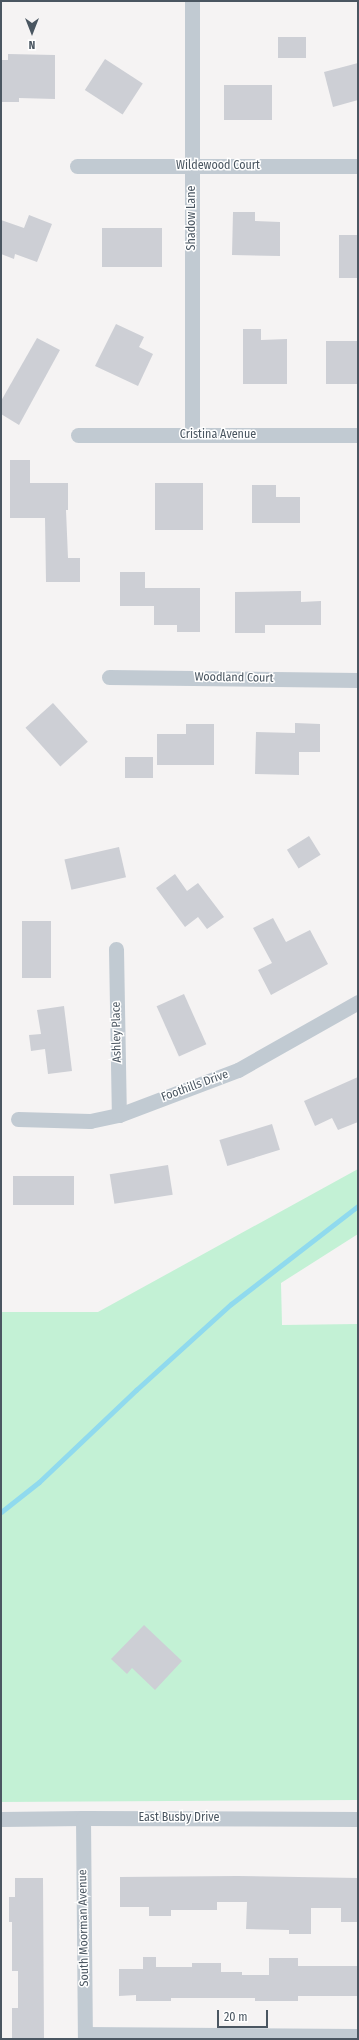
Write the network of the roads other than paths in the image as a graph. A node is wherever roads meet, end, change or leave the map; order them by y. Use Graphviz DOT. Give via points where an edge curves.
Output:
graph roads {
  1 [pos="192,1"];
  2 [pos="78,166"];
  3 [pos="192,166"];
  4 [pos="358,166"];
  5 [pos="78,435"];
  6 [pos="192,435"];
  7 [pos="358,435"];
  8 [pos="110,677"];
  9 [pos="358,680"];
  10 [pos="116,949"];
  11 [pos="358,1002"];
  12 [pos="119,1115"];
  13 [pos="18,1119"];
  14 [pos="83,1818"];
  15 [pos="1,1819"];
  16 [pos="358,1819"];
  17 [pos="85,2036"];
  18 [pos="358,2036"];
  1 -- 3 [label="street, Shadow Lane"];
  2 -- 3 [label="street, Wildewood Court"];
  3 -- 4 [label="street, Wildewood Court"];
  3 -- 6 [label="street, Shadow Lane"];
  5 -- 6 [label="street, Cristina Avenue"];
  6 -- 7 [label="street, Cristina Avenue"];
  8 -- 9 [label="street, Woodland Court"];
  10 -- 12 [label="street, Ashley Place"];
  11 -- 12 [label="street, Foothills Drive" via="238,1070"];
  12 -- 13 [label="street, Foothills Drive" via="90,1121"];
  14 -- 15 [label="street, East Busby Drive"];
  14 -- 16 [label="street, East Busby Drive"];
  14 -- 17 [label="street, South Moorman Avenue"];
  17 -- 18 [label="street"];
}
